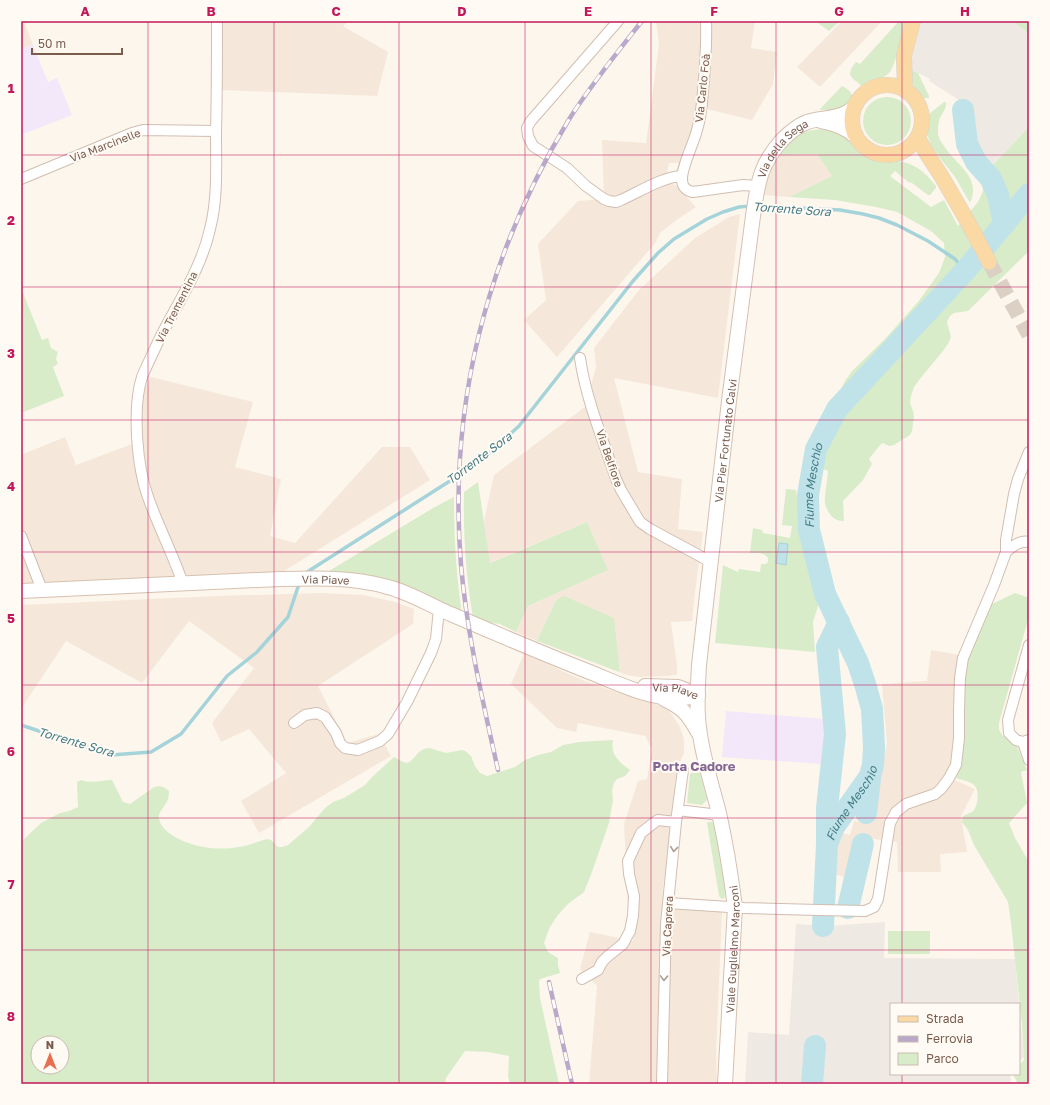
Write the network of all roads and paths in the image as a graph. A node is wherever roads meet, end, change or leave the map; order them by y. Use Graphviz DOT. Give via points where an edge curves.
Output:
graph roads {
  1 [pos="216,21"];
  2 [pos="618,21"];
  3 [pos="706,21"];
  4 [pos="913,21"];
  5 [pos="904,56"];
  6 [pos="885,85"];
  7 [pos="905,90"];
  8 [pos="853,108"];
  9 [pos="816,120"];
  10 [pos="216,131"];
  11 [pos="855,136"];
  12 [pos="918,137"];
  13 [pos="903,152"];
  14 [pos="682,176"];
  15 [pos="21,179"];
  16 [pos="946,184"];
  17 [pos="757,190"];
  18 [pos="753,216"];
  19 [pos="987,257"];
  20 [pos="580,358"];
  21 [pos="1029,452"];
  22 [pos="21,536"];
  23 [pos="1029,542"];
  24 [pos="1006,552"];
  25 [pos="711,562"];
  26 [pos="183,584"];
  27 [pos="21,590"];
  28 [pos="42,590"];
  29 [pos="439,609"];
  30 [pos="1029,645"];
  31 [pos="699,665"];
  32 [pos="611,680"];
  33 [pos="670,687"];
  34 [pos="698,695"];
  35 [pos="655,696"];
  36 [pos="294,723"];
  37 [pos="700,736"];
  38 [pos="1026,741"];
  39 [pos="1029,760"];
  40 [pos="684,770"];
  41 [pos="678,810"];
  42 [pos="719,815"];
  43 [pos="676,822"];
  44 [pos="668,903"];
  45 [pos="735,907"];
  46 [pos="582,979"];
  47 [pos="662,1084"];
  48 [pos="726,1084"];
  1 -- 10 [label="street, Via Trementina"];
  2 -- 14 [label="street" via="530,122 527,128 528,136 533,146 567,168 586,186 609,201 616,202 666,179"];
  3 -- 14 [label="street, Via Carlo Foà" via="706,56 700,117"];
  4 -- 5 [label="main road"];
  5 -- 6 [label="main road" via="896,72"];
  5 -- 7 [label="main road"];
  6 -- 7 [label="main road"];
  6 -- 8 [label="main road" via="867,91"];
  7 -- 12 [label="main road" via="919,106 922,116 922,127"];
  8 -- 9 [label="main road, Via della Sega" via="846,113"];
  8 -- 11 [label="main road" via="851,117"];
  9 -- 11 [label="main road, Via della Sega" via="842,126"];
  9 -- 17 [label="main road, Via della Sega" via="801,125 780,143 764,166"];
  10 -- 15 [label="street, Via Marcinelle" via="138,131"];
  10 -- 26 [label="street, Via Trementina" via="216,178 210,230 193,275 142,378 138,401 137,439 141,470 159,526"];
  11 -- 13 [label="main road" via="870,152 881,155"];
  12 -- 13 [label="main road"];
  12 -- 16 [label="main road"];
  13 -- 16 [label="main road" via="931,168"];
  14 -- 17 [label="street" via="686,189 693,192 742,185"];
  16 -- 19 [label="main road"];
  17 -- 18 [label="main road, Via della Sega"];
  18 -- 25 [label="main road, Via Pier Fortunato Calvi"];
  20 -- 25 [label="street, Via Belfiore" via="588,395 616,479 640,522"];
  21 -- 24 [label="street" via="1014,494"];
  22 -- 28 [label="street"];
  23 -- 24 [label="street" via="1014,545"];
  24 -- 45 [label="street" via="963,658 956,765 935,794 906,804 896,812 890,823 878,899 874,907 865,911"];
  25 -- 31 [label="main road, Via Pier Fortunato Calvi"];
  26 -- 28 [label="main road, Via Piave"];
  26 -- 29 [label="main road, Via Piave" via="321,578 353,580 405,593"];
  27 -- 28 [label="main road, Via Piave"];
  29 -- 32 [label="main road, Via Piave"];
  29 -- 36 [label="street" via="436,639 431,653 407,702 388,734 380,741 358,750 345,748 325,717 317,713 305,715"];
  30 -- 38 [label="street" via="1008,720 1010,733 1016,740"];
  31 -- 33 [label="main road" via="694,677 688,682"];
  31 -- 34 [label="main road, Via Pier Fortunato Calvi"];
  32 -- 33 [label="main road, Via Piave" via="642,686"];
  32 -- 35 [label="main road, Via Piave"];
  33 -- 34 [label="main road, Via Piave" via="678,687"];
  34 -- 35 [label="main road, Via Piave" via="684,698"];
  34 -- 37 [label="main road, Via Pier Fortunato Calvi"];
  35 -- 37 [label="main road" via="683,710 692,720"];
  37 -- 42 [label="main road, Viale Guglielmo Marconi"];
  38 -- 39 [label="street"];
  40 -- 41 [label="street, Via Caprera"];
  41 -- 42 [label="street"];
  41 -- 43 [label="street, Via Caprera"];
  42 -- 45 [label="main road, Viale Guglielmo Marconi"];
  43 -- 44 [label="street, Via Caprera, one-way"];
  43 -- 46 [label="street" via="658,820 641,832 628,861 634,896 630,932 623,944 605,959 598,970"];
  44 -- 45 [label="street"];
  44 -- 47 [label="street, Via Caprera, one-way"];
  45 -- 48 [label="main road, Viale Guglielmo Marconi"];
}
